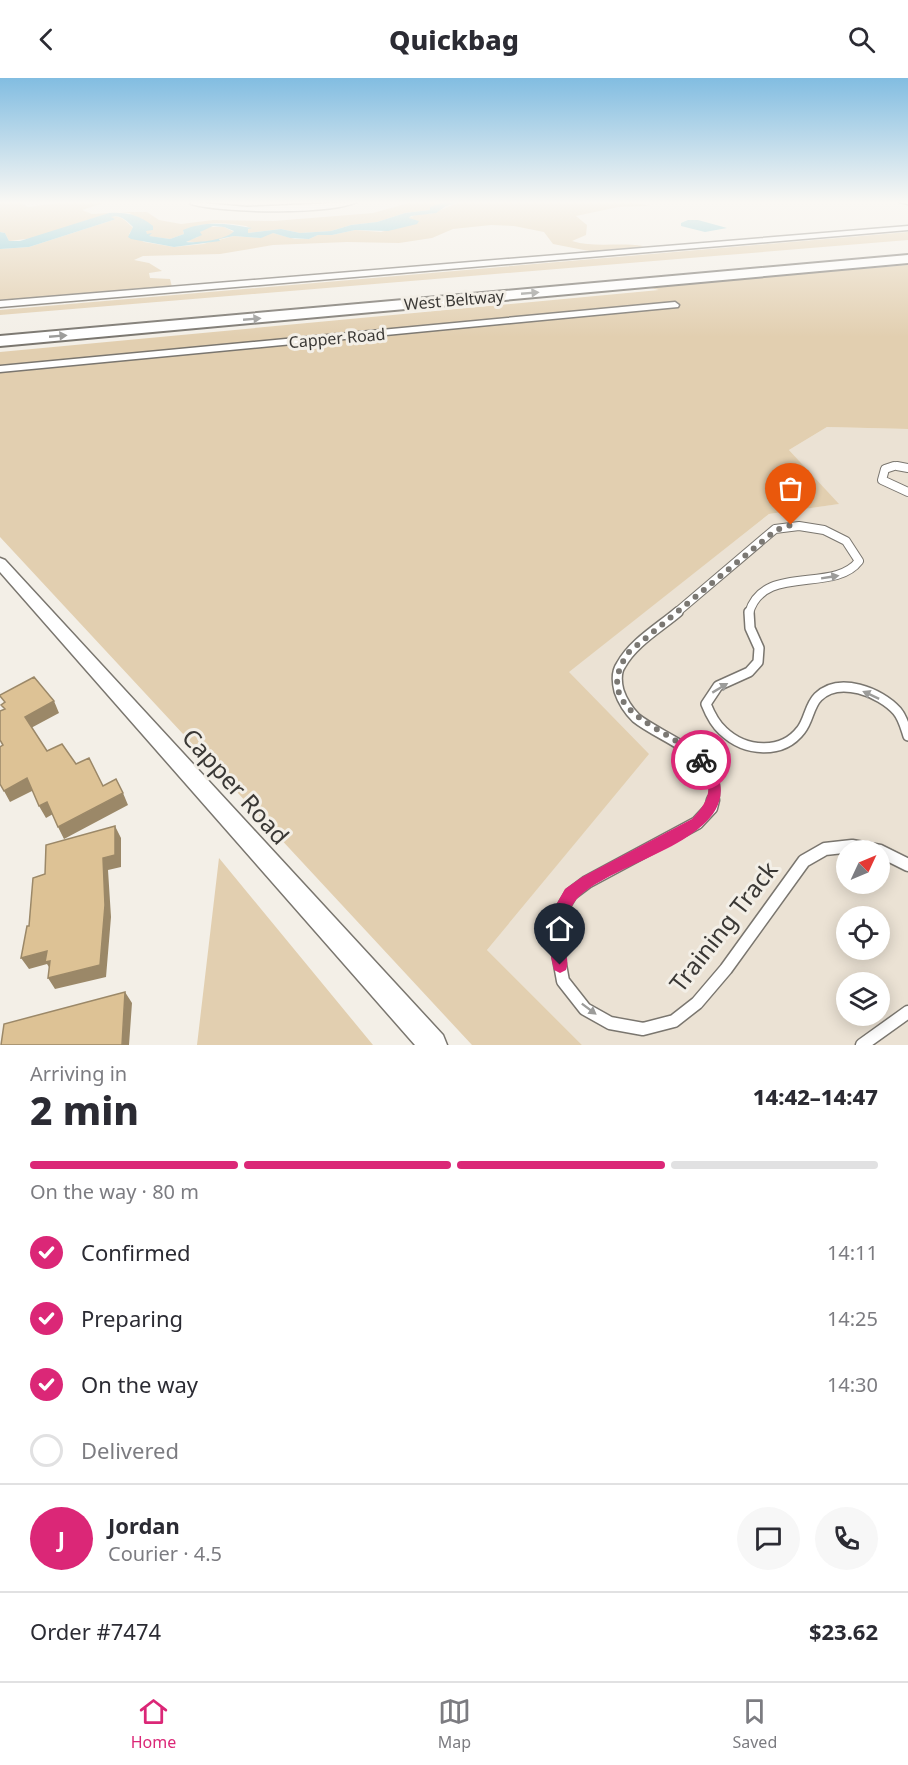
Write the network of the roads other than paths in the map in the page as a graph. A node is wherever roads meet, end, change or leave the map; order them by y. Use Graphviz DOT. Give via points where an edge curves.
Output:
graph roads {
  1 [pos="679,247"];
  2 [pos="895,247"];
  3 [pos="908,259"];
  4 [pos="358,293"];
  5 [pos="0,304"];
  6 [pos="675,305"];
  7 [pos="0,342"];
  8 [pos="0,369"];
  9 [pos="908,468"];
  10 [pos="908,492"];
  11 [pos="0,563"];
  12 [pos="908,736"];
  13 [pos="908,865"];
  14 [pos="908,1012"];
  15 [pos="433,1045"];
  16 [pos="862,1045"];
  1 -- 5 [label="street"];
  2 -- 4 [label="highway, West Beltway"];
  7 -- 3 [label="highway, West Beltway, one-way"];
  6 -- 8 [label="street, Capper Road"];
  9 -- 10 [label="lane" via="885,469 882,480"];
  11 -- 15 [label="street, Capper Road"];
  12 -- 13 [label="lane, Training Track, one-way" via="896,710 863,690 846,687 829,690 817,698 802,729 775,748 748,745 726,734 714,721 706,704 713,690 750,673 759,660 760,647 750,628 748,611 753,599 779,584 844,574 859,561 846,541 830,532 791,525 776,530 629,652 619,666 617,684 622,699 636,717 696,755 710,770 716,791 711,808 697,824 571,894 559,914 557,948 563,981 585,1009 610,1023 643,1029 674,1022 697,1003 726,969 804,861 825,849 852,846 880,851"];
  14 -- 16 [label="lane"];
}
